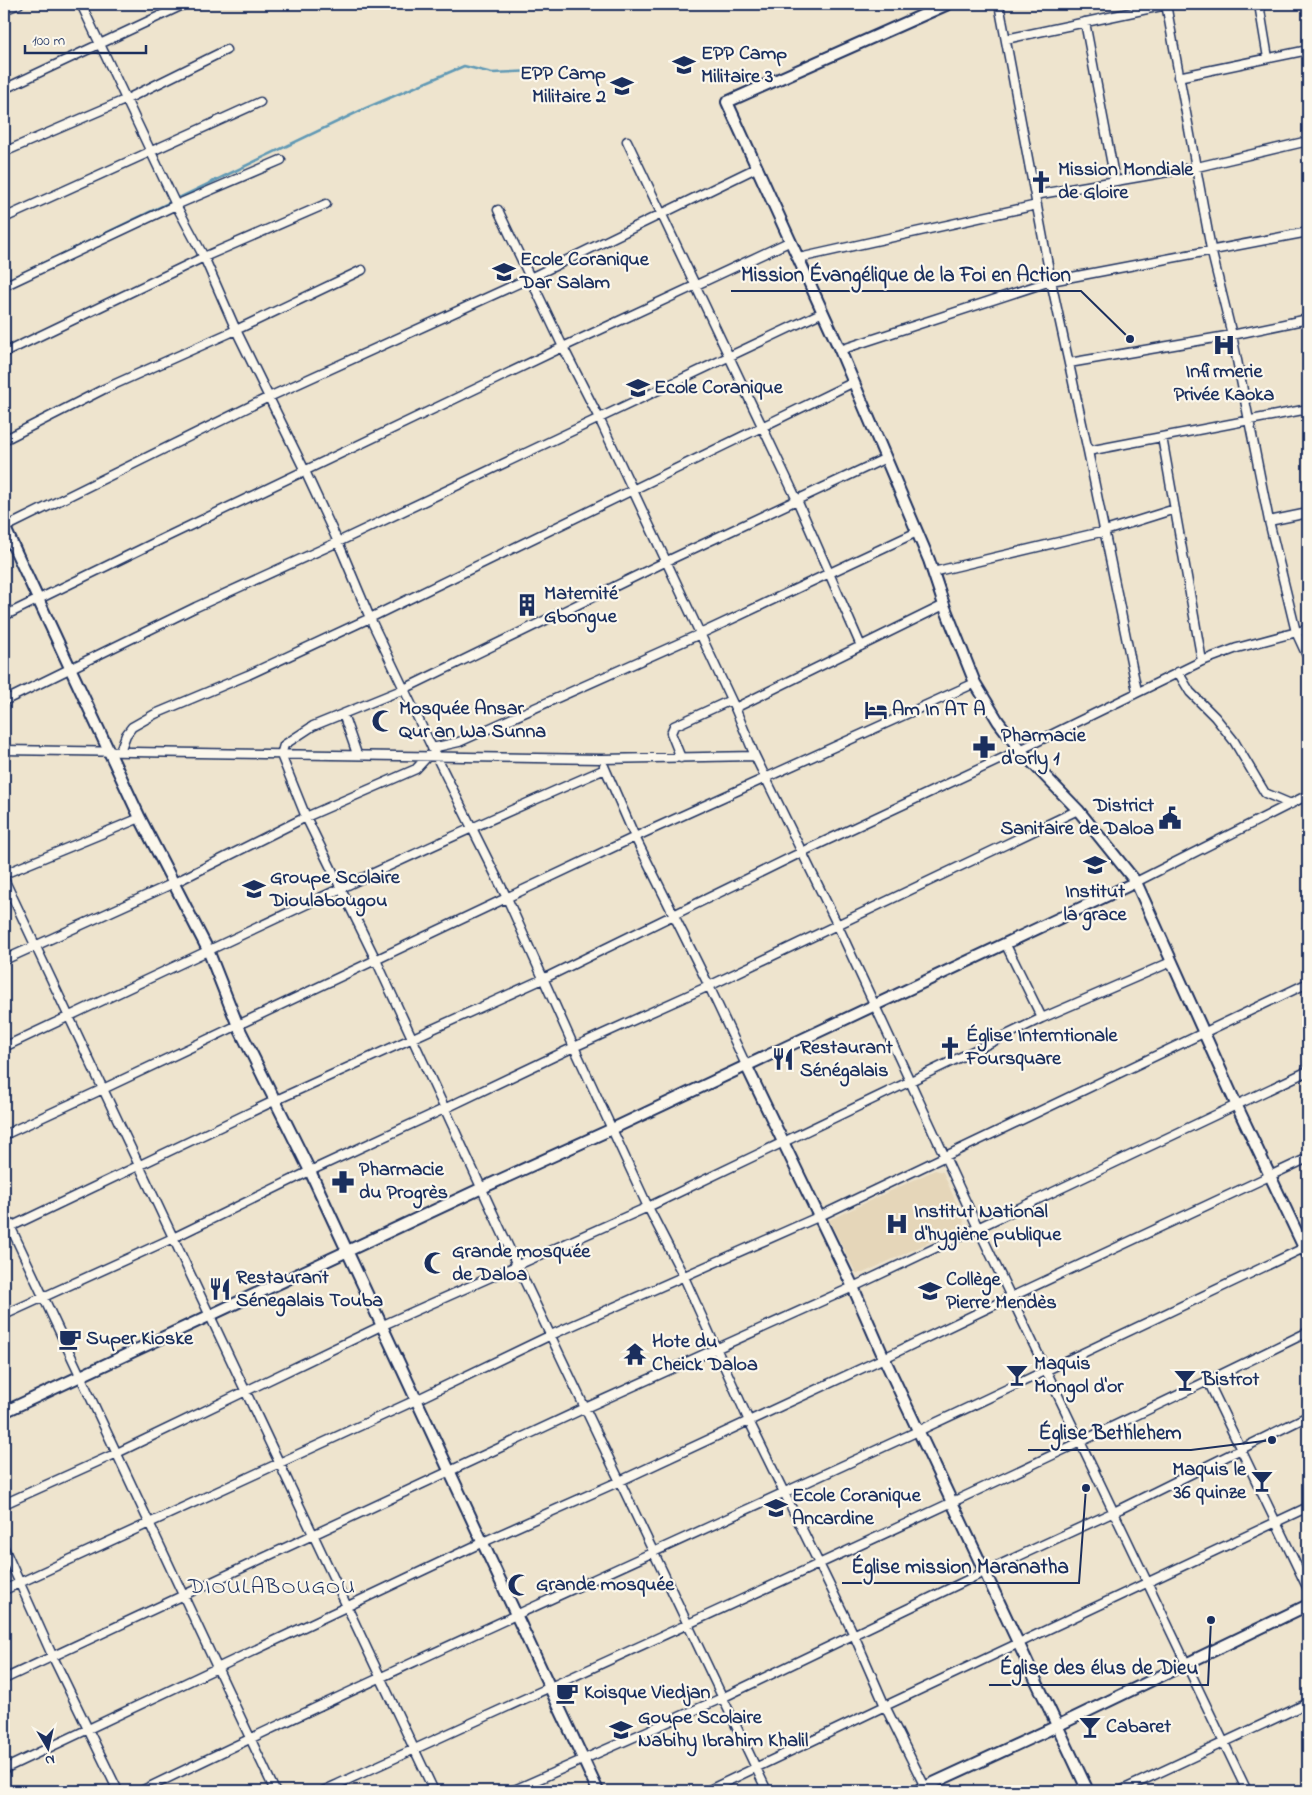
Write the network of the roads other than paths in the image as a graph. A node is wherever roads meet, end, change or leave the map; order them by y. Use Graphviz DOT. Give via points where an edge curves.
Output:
graph roads {
  1 [pos="18,4"];
  2 [pos="81,4"];
  3 [pos="185,4"];
  4 [pos="948,4"];
  5 [pos="999,4"];
  6 [pos="1166,4"];
  7 [pos="1259,4"];
  8 [pos="4,10"];
  9 [pos="1085,22"];
  10 [pos="1006,39"];
  11 [pos="100,44"];
  12 [pos="226,50"];
  13 [pos="1308,50"];
  14 [pos="1268,58"];
  15 [pos="1178,77"];
  16 [pos="4,89"];
  17 [pos="127,99"];
  18 [pos="260,102"];
  19 [pos="627,141"];
  20 [pos="1308,141"];
  21 [pos="151,150"];
  22 [pos="4,152"];
  23 [pos="281,160"];
  24 [pos="758,167"];
  25 [pos="1197,167"];
  26 [pos="1115,181"];
  27 [pos="1035,195"];
  28 [pos="326,204"];
  29 [pos="176,205"];
  30 [pos="1037,205"];
  31 [pos="498,210"];
  32 [pos="661,214"];
  33 [pos="4,218"];
  34 [pos="1308,232"];
  35 [pos="791,240"];
  36 [pos="1211,249"];
  37 [pos="204,257"];
  38 [pos="799,258"];
  39 [pos="362,270"];
  40 [pos="530,278"];
  41 [pos="1051,281"];
  42 [pos="4,286"];
  43 [pos="695,286"];
  44 [pos="823,312"];
  45 [pos="1308,319"];
  46 [pos="236,330"];
  47 [pos="1232,334"];
  48 [pos="563,347"];
  49 [pos="840,350"];
  50 [pos="4,353"];
  51 [pos="729,356"];
  52 [pos="1069,362"];
  53 [pos="854,382"];
  54 [pos="269,397"];
  55 [pos="1308,409"];
  56 [pos="599,418"];
  57 [pos="1250,421"];
  58 [pos="762,427"];
  59 [pos="1162,437"];
  60 [pos="4,440"];
  61 [pos="1088,450"];
  62 [pos="886,458"];
  63 [pos="305,471"];
  64 [pos="633,490"];
  65 [pos="797,500"];
  66 [pos="1175,509"];
  67 [pos="1308,513"];
  68 [pos="1269,521"];
  69 [pos="4,527"];
  70 [pos="1104,531"];
  71 [pos="917,532"];
  72 [pos="338,542"];
  73 [pos="667,561"];
  74 [pos="933,572"];
  75 [pos="829,573"];
  76 [pos="38,601"];
  77 [pos="944,604"];
  78 [pos="4,616"];
  79 [pos="370,618"];
  80 [pos="1308,629"];
  81 [pos="1296,632"];
  82 [pos="700,634"];
  83 [pos="861,646"];
  84 [pos="1308,658"];
  85 [pos="1202,661"];
  86 [pos="70,668"];
  87 [pos="1178,672"];
  88 [pos="975,683"];
  89 [pos="404,689"];
  90 [pos="1138,691"];
  91 [pos="732,700"];
  92 [pos="4,701"];
  93 [pos="735,708"];
  94 [pos="342,714"];
  95 [pos="432,748"];
  96 [pos="4,750"];
  97 [pos="1020,750"];
  98 [pos="108,751"];
  99 [pos="120,751"];
  100 [pos="281,754"];
  101 [pos="357,754"];
  102 [pos="432,756"];
  103 [pos="755,756"];
  104 [pos="681,758"];
  105 [pos="602,759"];
  106 [pos="605,769"];
  107 [pos="766,778"];
  108 [pos="1308,795"];
  109 [pos="1291,804"];
  110 [pos="1078,810"];
  111 [pos="306,817"];
  112 [pos="140,818"];
  113 [pos="471,827"];
  114 [pos="635,837"];
  115 [pos="802,852"];
  116 [pos="4,874"];
  117 [pos="4,879"];
  118 [pos="1136,882"];
  119 [pos="174,883"];
  120 [pos="341,888"];
  121 [pos="507,898"];
  122 [pos="674,914"];
  123 [pos="837,924"];
  124 [pos="1005,943"];
  125 [pos="36,946"];
  126 [pos="208,950"];
  127 [pos="4,960"];
  128 [pos="376,960"];
  129 [pos="1171,962"];
  130 [pos="543,978"];
  131 [pos="1308,983"];
  132 [pos="709,986"];
  133 [pos="874,1005"];
  134 [pos="70,1016"];
  135 [pos="1042,1018"];
  136 [pos="238,1026"];
  137 [pos="1204,1033"];
  138 [pos="411,1038"];
  139 [pos="4,1047"];
  140 [pos="574,1047"];
  141 [pos="746,1065"];
  142 [pos="1308,1071"];
  143 [pos="910,1081"];
  144 [pos="103,1089"];
  145 [pos="274,1101"];
  146 [pos="1236,1104"];
  147 [pos="444,1109"];
  148 [pos="612,1129"];
  149 [pos="4,1135"];
  150 [pos="783,1143"];
  151 [pos="946,1157"];
  152 [pos="1308,1158"];
  153 [pos="140,1166"];
  154 [pos="310,1171"];
  155 [pos="1270,1176"];
  156 [pos="482,1188"];
  157 [pos="648,1207"];
  158 [pos="4,1213"];
  159 [pos="818,1217"];
  160 [pos="978,1228"];
  161 [pos="7,1229"];
  162 [pos="173,1238"];
  163 [pos="1307,1250"];
  164 [pos="346,1252"];
  165 [pos="517,1265"];
  166 [pos="684,1277"];
  167 [pos="853,1287"];
  168 [pos="42,1297"];
  169 [pos="1011,1297"];
  170 [pos="210,1314"];
  171 [pos="4,1315"];
  172 [pos="381,1326"];
  173 [pos="1308,1332"];
  174 [pos="551,1335"];
  175 [pos="716,1348"];
  176 [pos="884,1358"];
  177 [pos="1046,1370"];
  178 [pos="81,1377"];
  179 [pos="1208,1381"];
  180 [pos="246,1391"];
  181 [pos="416,1400"];
  182 [pos="585,1408"];
  183 [pos="4,1412"];
  184 [pos="1308,1416"];
  185 [pos="748,1421"];
  186 [pos="918,1431"];
  187 [pos="1079,1443"];
  188 [pos="1241,1449"];
  189 [pos="117,1453"];
  190 [pos="279,1462"];
  191 [pos="448,1472"];
  192 [pos="620,1481"];
  193 [pos="784,1492"];
  194 [pos="951,1503"];
  195 [pos="4,1504"];
  196 [pos="1308,1507"];
  197 [pos="1114,1512"];
  198 [pos="149,1522"];
  199 [pos="1275,1523"];
  200 [pos="313,1535"];
  201 [pos="481,1543"];
  202 [pos="4,1548"];
  203 [pos="652,1551"];
  204 [pos="818,1565"];
  205 [pos="984,1572"];
  206 [pos="20,1582"];
  207 [pos="1146,1582"];
  208 [pos="1308,1589"];
  209 [pos="4,1590"];
  210 [pos="184,1594"];
  211 [pos="1308,1605"];
  212 [pos="348,1607"];
  213 [pos="516,1615"];
  214 [pos="687,1625"];
  215 [pos="854,1635"];
  216 [pos="1018,1643"];
  217 [pos="52,1655"];
  218 [pos="1186,1664"];
  219 [pos="217,1667"];
  220 [pos="382,1677"];
  221 [pos="4,1679"];
  222 [pos="550,1688"];
  223 [pos="722,1698"];
  224 [pos="1308,1702"];
  225 [pos="884,1706"];
  226 [pos="1057,1726"];
  227 [pos="88,1728"];
  228 [pos="250,1738"];
  229 [pos="1224,1741"];
  230 [pos="415,1749"];
  231 [pos="582,1759"];
  232 [pos="4,1769"];
  233 [pos="756,1769"];
  234 [pos="922,1790"];
  235 [pos="1308,1790"];
  236 [pos="118,1791"];
  237 [pos="141,1791"];
  238 [pos="275,1791"];
  239 [pos="323,1791"];
  240 [pos="434,1791"];
  241 [pos="512,1791"];
  242 [pos="598,1791"];
  243 [pos="707,1791"];
  244 [pos="767,1791"];
  245 [pos="1088,1791"];
  246 [pos="1120,1791"];
  247 [pos="1247,1791"];
  248 [pos="1304,1791"];
  1 -- 8 [label="street"];
  2 -- 11 [label="street"];
  3 -- 11 [label="street"];
  4 -- 24 [label="street" via="727,102"];
  5 -- 10 [label="street"];
  6 -- 9 [label="street"];
  6 -- 15 [label="street"];
  7 -- 14 [label="street"];
  9 -- 10 [label="street"];
  9 -- 26 [label="street"];
  10 -- 27 [label="street"];
  11 -- 16 [label="street"];
  11 -- 17 [label="street"];
  12 -- 17 [label="street"];
  13 -- 14 [label="street"];
  14 -- 15 [label="street"];
  15 -- 25 [label="street"];
  17 -- 21 [label="street"];
  17 -- 22 [label="street"];
  18 -- 21 [label="street"];
  19 -- 32 [label="street"];
  20 -- 25 [label="street"];
  21 -- 29 [label="street"];
  21 -- 33 [label="street"];
  23 -- 29 [label="street"];
  24 -- 32 [label="street"];
  24 -- 35 [label="street"];
  25 -- 26 [label="street"];
  25 -- 36 [label="street"];
  26 -- 27 [label="street"];
  27 -- 30 [label="street"];
  28 -- 37 [label="street"];
  29 -- 37 [label="street"];
  29 -- 42 [label="street"];
  30 -- 38 [label="street"];
  30 -- 41 [label="street"];
  31 -- 40 [label="street"];
  32 -- 40 [label="street"];
  32 -- 43 [label="street"];
  34 -- 36 [label="street"];
  35 -- 38 [label="street"];
  35 -- 43 [label="street"];
  36 -- 41 [label="street"];
  36 -- 47 [label="street"];
  37 -- 46 [label="street"];
  37 -- 50 [label="street"];
  38 -- 44 [label="street"];
  39 -- 46 [label="street"];
  40 -- 48 [label="street"];
  40 -- 54 [label="street"];
  41 -- 49 [label="street"];
  41 -- 52 [label="street"];
  43 -- 48 [label="street"];
  43 -- 51 [label="street"];
  44 -- 49 [label="street"];
  44 -- 51 [label="street"];
  45 -- 47 [label="street"];
  46 -- 54 [label="street"];
  46 -- 60 [label="street" via="104,389"];
  47 -- 52 [label="street"];
  47 -- 57 [label="street"];
  48 -- 56 [label="street"];
  48 -- 63 [label="street"];
  49 -- 53 [label="street"];
  51 -- 56 [label="street"];
  51 -- 58 [label="street"];
  52 -- 61 [label="street"];
  53 -- 58 [label="street"];
  53 -- 62 [label="street"];
  54 -- 63 [label="street"];
  54 -- 69 [label="street"];
  55 -- 57 [label="street"];
  56 -- 64 [label="street"];
  56 -- 72 [label="street"];
  57 -- 59 [label="street"];
  57 -- 68 [label="street"];
  58 -- 64 [label="street"];
  58 -- 65 [label="street"];
  59 -- 61 [label="street"];
  59 -- 66 [label="street"];
  61 -- 70 [label="street"];
  62 -- 65 [label="street"];
  62 -- 71 [label="street"];
  63 -- 72 [label="street"];
  63 -- 76 [label="street"];
  64 -- 73 [label="street"];
  64 -- 79 [label="street"];
  65 -- 73 [label="street"];
  65 -- 75 [label="street"];
  66 -- 70 [label="street"];
  66 -- 85 [label="street"];
  67 -- 68 [label="street"];
  68 -- 81 [label="street"];
  69 -- 76 [label="street"];
  70 -- 74 [label="street"];
  70 -- 90 [label="street"];
  71 -- 74 [label="street"];
  71 -- 75 [label="street"];
  72 -- 79 [label="street"];
  72 -- 86 [label="street"];
  73 -- 82 [label="street"];
  73 -- 89 [label="street"];
  74 -- 77 [label="street"];
  75 -- 82 [label="street"];
  75 -- 83 [label="street"];
  76 -- 78 [label="street"];
  76 -- 86 [label="street"];
  77 -- 83 [label="street"];
  77 -- 88 [label="street"];
  79 -- 89 [label="street"];
  79 -- 99 [label="street" via="155,714 132,727"];
  80 -- 81 [label="street"];
  81 -- 84 [label="street"];
  81 -- 85 [label="street"];
  82 -- 91 [label="street"];
  82 -- 95 [label="street" via="460,742"];
  83 -- 93 [label="street"];
  85 -- 87 [label="street"];
  86 -- 92 [label="street"];
  86 -- 98 [label="street"];
  87 -- 90 [label="street"];
  87 -- 109 [label="street" via="1190,692 1234,741 1265,793"];
  88 -- 97 [label="street"];
  88 -- 107 [label="street"];
  89 -- 94 [label="street"];
  89 -- 95 [label="street"];
  90 -- 97 [label="street"];
  91 -- 93 [label="street"];
  91 -- 104 [label="street" via="674,726 671,733"];
  93 -- 103 [label="street"];
  94 -- 100 [label="street" via="292,738 284,745"];
  94 -- 101 [label="street"];
  95 -- 102 [label="street"];
  96 -- 98 [label="street"];
  97 -- 110 [label="street"];
  97 -- 115 [label="street"];
  98 -- 99 [label="street"];
  98 -- 112 [label="street"];
  99 -- 100 [label="street"];
  100 -- 101 [label="street"];
  100 -- 111 [label="street"];
  101 -- 102 [label="street"];
  102 -- 105 [label="street"];
  102 -- 111 [label="street" via="416,769"];
  102 -- 113 [label="street"];
  103 -- 104 [label="street"];
  103 -- 107 [label="street"];
  104 -- 105 [label="street"];
  105 -- 106 [label="street"];
  106 -- 113 [label="street"];
  106 -- 114 [label="street"];
  107 -- 114 [label="street"];
  107 -- 115 [label="street"];
  108 -- 109 [label="street"];
  109 -- 118 [label="street"];
  110 -- 118 [label="street"];
  110 -- 123 [label="street"];
  111 -- 119 [label="street"];
  111 -- 120 [label="street"];
  112 -- 116 [label="street"];
  112 -- 119 [label="street"];
  113 -- 120 [label="street"];
  113 -- 121 [label="street"];
  114 -- 121 [label="street"];
  114 -- 122 [label="street"];
  115 -- 122 [label="street"];
  115 -- 123 [label="street"];
  117 -- 125 [label="street"];
  118 -- 124 [label="street"];
  118 -- 129 [label="street"];
  119 -- 125 [label="street"];
  119 -- 126 [label="street"];
  120 -- 126 [label="street"];
  120 -- 128 [label="street"];
  121 -- 128 [label="street"];
  121 -- 130 [label="street"];
  122 -- 130 [label="street"];
  122 -- 132 [label="street"];
  123 -- 132 [label="street"];
  123 -- 133 [label="street"];
  124 -- 133 [label="street"];
  124 -- 135 [label="street"];
  125 -- 127 [label="street"];
  125 -- 134 [label="street"];
  126 -- 134 [label="street"];
  126 -- 136 [label="street"];
  128 -- 136 [label="street"];
  128 -- 138 [label="street"];
  129 -- 135 [label="street"];
  129 -- 137 [label="street"];
  130 -- 138 [label="street"];
  130 -- 140 [label="street"];
  131 -- 137 [label="street"];
  132 -- 140 [label="street"];
  132 -- 141 [label="street"];
  133 -- 141 [label="street"];
  133 -- 143 [label="street"];
  134 -- 139 [label="street"];
  134 -- 144 [label="street"];
  135 -- 143 [label="street"];
  136 -- 144 [label="street"];
  136 -- 145 [label="street"];
  137 -- 146 [label="street"];
  137 -- 151 [label="street"];
  138 -- 145 [label="street"];
  138 -- 147 [label="street"];
  140 -- 147 [label="street"];
  140 -- 148 [label="street"];
  141 -- 148 [label="street"];
  141 -- 150 [label="street"];
  142 -- 146 [label="street"];
  143 -- 150 [label="street"];
  143 -- 151 [label="street"];
  144 -- 149 [label="street"];
  144 -- 153 [label="street"];
  145 -- 153 [label="street"];
  145 -- 154 [label="street"];
  146 -- 155 [label="street"];
  146 -- 160 [label="street"];
  147 -- 154 [label="street"];
  147 -- 156 [label="street"];
  148 -- 156 [label="street"];
  148 -- 157 [label="street"];
  150 -- 157 [label="street"];
  150 -- 159 [label="street"];
  151 -- 159 [label="street"];
  151 -- 160 [label="street"];
  152 -- 155 [label="street"];
  153 -- 161 [label="street"];
  153 -- 162 [label="street"];
  154 -- 162 [label="street"];
  154 -- 164 [label="street"];
  155 -- 163 [label="street"];
  155 -- 169 [label="street"];
  156 -- 164 [label="street"];
  156 -- 165 [label="street"];
  157 -- 165 [label="street"];
  157 -- 166 [label="street"];
  158 -- 161 [label="street"];
  159 -- 166 [label="street"];
  159 -- 167 [label="street"];
  160 -- 167 [label="street"];
  160 -- 169 [label="street"];
  161 -- 168 [label="street"];
  162 -- 168 [label="street"];
  162 -- 170 [label="street"];
  163 -- 177 [label="street"];
  164 -- 170 [label="street"];
  164 -- 172 [label="street"];
  165 -- 172 [label="street"];
  165 -- 174 [label="street"];
  166 -- 174 [label="street"];
  166 -- 175 [label="street"];
  167 -- 175 [label="street"];
  167 -- 176 [label="street"];
  168 -- 171 [label="street"];
  168 -- 178 [label="street"];
  169 -- 176 [label="street"];
  169 -- 177 [label="street"];
  170 -- 178 [label="street"];
  170 -- 180 [label="street"];
  172 -- 180 [label="street"];
  172 -- 181 [label="street"];
  173 -- 179 [label="street"];
  174 -- 181 [label="street"];
  174 -- 182 [label="street"];
  175 -- 182 [label="street"];
  175 -- 185 [label="street"];
  176 -- 185 [label="street"];
  176 -- 186 [label="street"];
  177 -- 186 [label="street"];
  177 -- 187 [label="street"];
  178 -- 183 [label="street"];
  178 -- 189 [label="street"];
  179 -- 187 [label="street"];
  179 -- 188 [label="street"];
  180 -- 189 [label="street"];
  180 -- 190 [label="street"];
  181 -- 190 [label="street"];
  181 -- 191 [label="street"];
  182 -- 191 [label="street"];
  182 -- 192 [label="street"];
  184 -- 188 [label="street"];
  185 -- 192 [label="street"];
  185 -- 193 [label="street"];
  186 -- 193 [label="street"];
  186 -- 194 [label="street"];
  187 -- 194 [label="street"];
  187 -- 197 [label="street"];
  188 -- 197 [label="street"];
  188 -- 199 [label="street"];
  189 -- 195 [label="street"];
  189 -- 198 [label="street"];
  190 -- 198 [label="street"];
  190 -- 200 [label="street"];
  191 -- 200 [label="street"];
  191 -- 201 [label="street"];
  192 -- 201 [label="street"];
  192 -- 203 [label="street"];
  193 -- 203 [label="street"];
  193 -- 204 [label="street"];
  194 -- 204 [label="street"];
  194 -- 205 [label="street"];
  196 -- 199 [label="street"];
  197 -- 205 [label="street"];
  197 -- 207 [label="street"];
  198 -- 206 [label="street"];
  198 -- 210 [label="street"];
  199 -- 207 [label="street"];
  199 -- 208 [label="street"];
  200 -- 210 [label="street"];
  200 -- 212 [label="street"];
  201 -- 212 [label="street"];
  201 -- 213 [label="street"];
  202 -- 206 [label="street"];
  203 -- 213 [label="street"];
  203 -- 214 [label="street"];
  204 -- 214 [label="street"];
  204 -- 215 [label="street"];
  205 -- 215 [label="street"];
  205 -- 216 [label="street"];
  206 -- 209 [label="street"];
  206 -- 217 [label="street"];
  207 -- 216 [label="street"];
  207 -- 218 [label="street"];
  210 -- 217 [label="street"];
  210 -- 219 [label="street"];
  211 -- 218 [label="street"];
  212 -- 219 [label="street"];
  212 -- 220 [label="street"];
  213 -- 220 [label="street"];
  213 -- 222 [label="street"];
  214 -- 222 [label="street"];
  214 -- 223 [label="street"];
  215 -- 223 [label="street"];
  215 -- 225 [label="street"];
  216 -- 225 [label="street"];
  216 -- 226 [label="street"];
  217 -- 221 [label="street"];
  217 -- 227 [label="street"];
  218 -- 226 [label="street"];
  218 -- 229 [label="street"];
  219 -- 227 [label="street"];
  219 -- 228 [label="street"];
  220 -- 228 [label="street"];
  220 -- 230 [label="street"];
  222 -- 230 [label="street"];
  222 -- 231 [label="street"];
  223 -- 231 [label="street"];
  223 -- 233 [label="street"];
  224 -- 229 [label="street"];
  225 -- 233 [label="street"];
  225 -- 234 [label="street"];
  226 -- 234 [label="street"];
  226 -- 245 [label="street"];
  227 -- 232 [label="street"];
  227 -- 236 [label="street"];
  228 -- 237 [label="street"];
  228 -- 238 [label="street"];
  229 -- 246 [label="street"];
  229 -- 247 [label="street"];
  230 -- 239 [label="street"];
  230 -- 240 [label="street"];
  231 -- 241 [label="street"];
  231 -- 242 [label="street"];
  233 -- 243 [label="street"];
  233 -- 244 [label="street"];
  235 -- 248 [label="street"];
}
